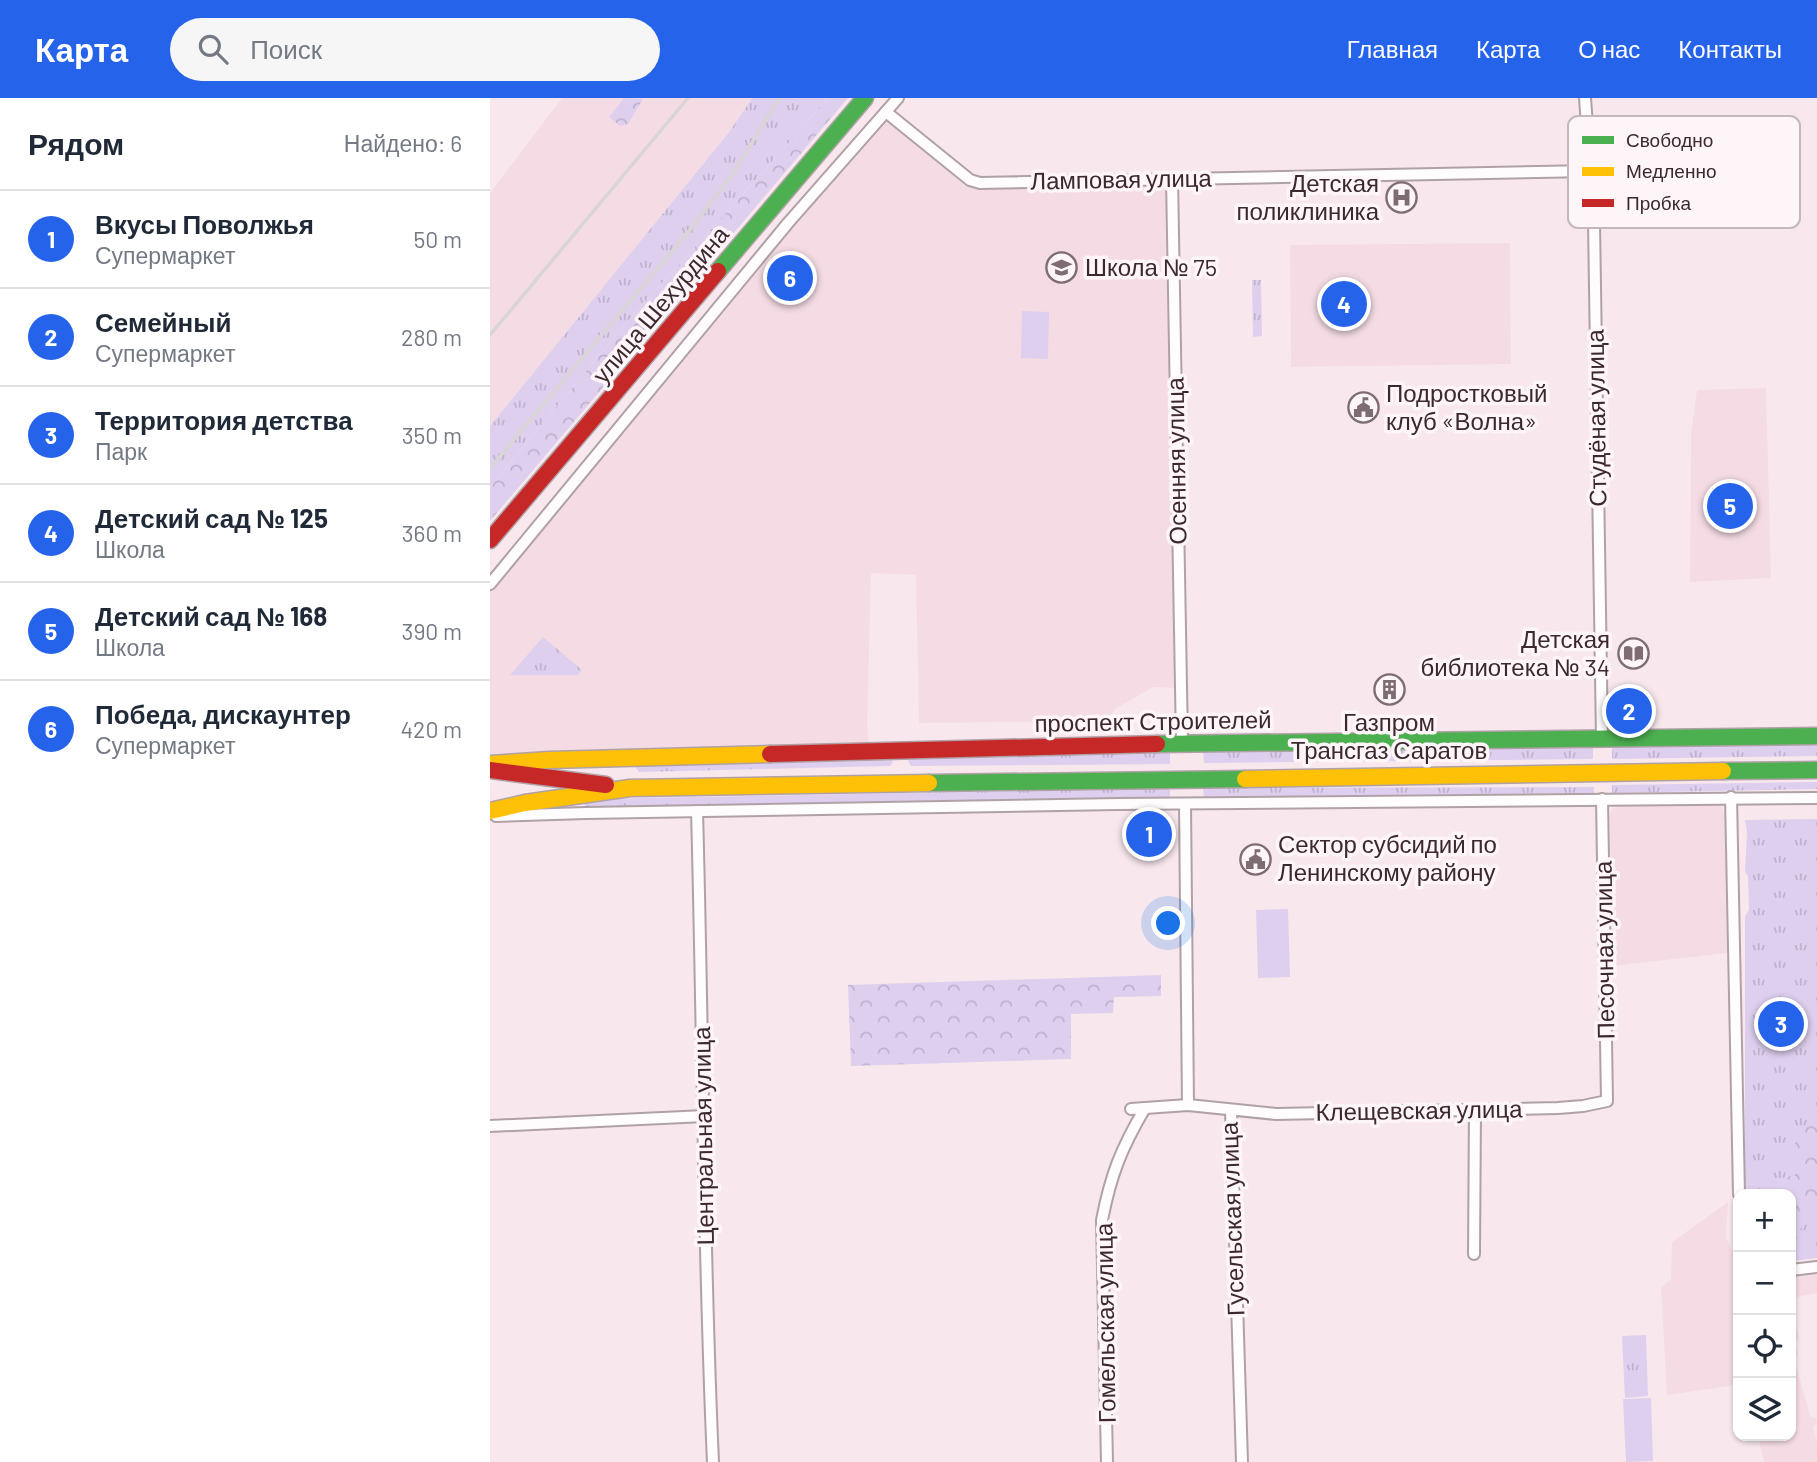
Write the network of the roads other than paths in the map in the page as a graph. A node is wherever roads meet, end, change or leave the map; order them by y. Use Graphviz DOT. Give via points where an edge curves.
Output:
graph roads {
  1 [pos="865,98"];
  2 [pos="898,98"];
  3 [pos="1585,98"];
  4 [pos="886,112"];
  5 [pos="1586,116"];
  6 [pos="1568,171"];
  7 [pos="1172,178"];
  8 [pos="1593,228"];
  9 [pos="490,540"];
  10 [pos="490,584"];
  11 [pos="1817,736"];
  12 [pos="1602,739"];
  13 [pos="1182,743"];
  14 [pos="490,764"];
  15 [pos="490,770"];
  16 [pos="1817,770"];
  17 [pos="630,788"];
  18 [pos="1731,797"];
  19 [pos="1817,798"];
  20 [pos="1602,799"];
  21 [pos="1185,804"];
  22 [pos="490,811"];
  23 [pos="697,811"];
  24 [pos="490,817"];
  25 [pos="1607,1101"];
  26 [pos="1188,1105"];
  27 [pos="1145,1108"];
  28 [pos="1131,1109"];
  29 [pos="1475,1110"];
  30 [pos="1231,1111"];
  31 [pos="705,1116"];
  32 [pos="490,1126"];
  33 [pos="1738,1189"];
  34 [pos="1474,1254"];
  35 [pos="1817,1267"];
  36 [pos="1796,1269"];
  37 [pos="713,1462"];
  38 [pos="1107,1462"];
  39 [pos="1242,1462"];
  1 -- 9 [label="main road, улица Шехурдина"];
  2 -- 4 [label="street"];
  3 -- 5 [label="street, Студёная улица"];
  4 -- 7 [label="street, Ламповая улица" via="970,180 980,183"];
  4 -- 10 [label="street" via="788,223"];
  6 -- 7 [label="street, Ламповая улица"];
  7 -- 13 [label="street, Осенняя улица"];
  8 -- 12 [label="street, Студёная улица"];
  11 -- 12 [label="main road, проспект Строителей"];
  12 -- 13 [label="main road, проспект Строителей"];
  13 -- 14 [label="main road, проспект Строителей"];
  15 -- 17 [label="main road"];
  16 -- 17 [label="main road"];
  17 -- 22 [label="main road"];
  18 -- 19 [label="street"];
  18 -- 20 [label="street"];
  18 -- 33 [label="street"];
  20 -- 21 [label="street"];
  20 -- 25 [label="street, Песочная улица"];
  21 -- 23 [label="street"];
  21 -- 26 [label="street, Гусельская улица"];
  23 -- 24 [label="street"];
  23 -- 31 [label="street, Центральная улица"];
  25 -- 29 [label="street, Клещевская улица"];
  26 -- 27 [label="street"];
  26 -- 30 [label="street, Гусельская улица"];
  27 -- 28 [label="street"];
  27 -- 38 [label="street, Гомельская улица" via="1109,1182 1102,1220"];
  29 -- 30 [label="street, Клещевская улица"];
  29 -- 34 [label="street"];
  30 -- 39 [label="street, Гусельская улица"];
  31 -- 32 [label="street"];
  31 -- 37 [label="street, Центральная улица" via="706,1318"];
  35 -- 36 [label="street"];
}
